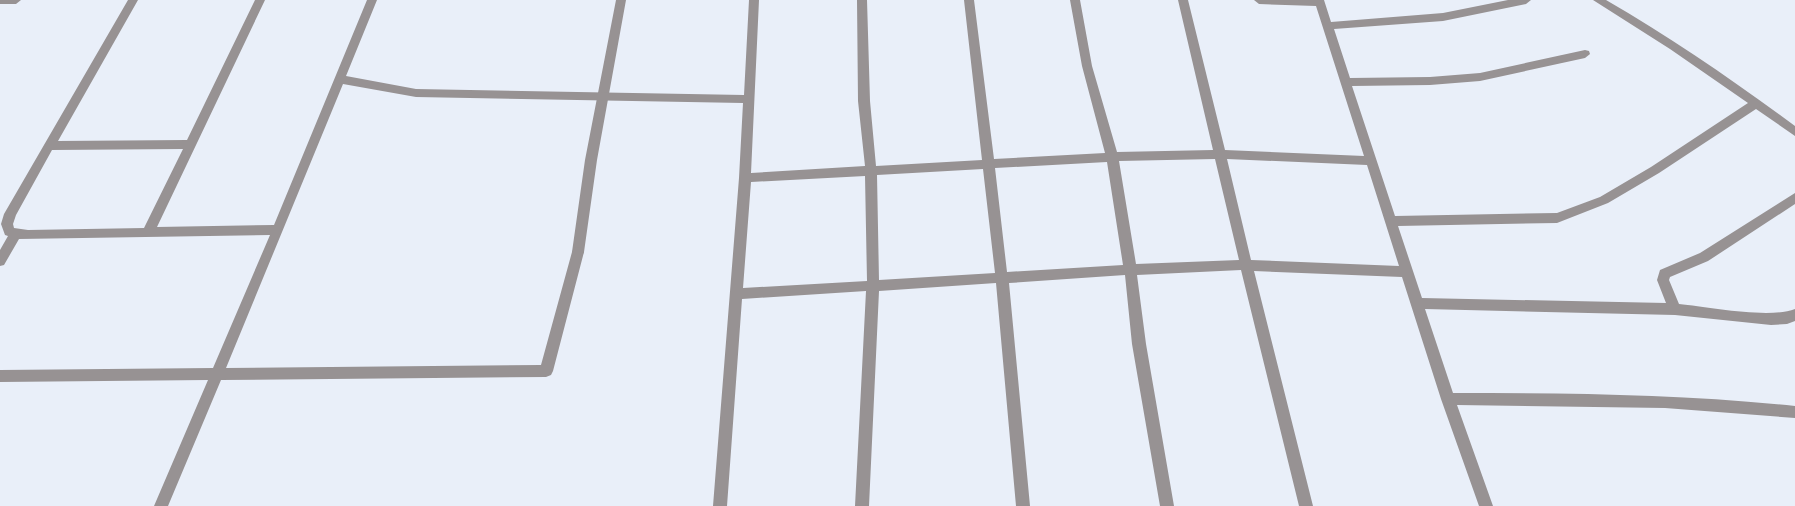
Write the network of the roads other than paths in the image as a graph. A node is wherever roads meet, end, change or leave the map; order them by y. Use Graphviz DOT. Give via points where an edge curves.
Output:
graph roads {
  1 [pos="0,0"];
  2 [pos="16,0"];
  3 [pos="134,0"];
  4 [pos="260,0"];
  5 [pos="372,0"];
  6 [pos="621,0"];
  7 [pos="754,0"];
  8 [pos="862,0"];
  9 [pos="969,0"];
  10 [pos="1075,0"];
  11 [pos="1184,0"];
  12 [pos="1259,0"];
  13 [pos="1526,0"];
  14 [pos="1598,0"];
  15 [pos="1320,1"];
  16 [pos="1327,26"];
  17 [pos="1585,54"];
  18 [pos="340,79"];
  19 [pos="1346,82"];
  20 [pos="603,97"];
  21 [pos="750,99"];
  22 [pos="1756,103"];
  23 [pos="1795,132"];
  24 [pos="191,144"];
  25 [pos="49,146"];
  26 [pos="1220,154"];
  27 [pos="1112,157"];
  28 [pos="1370,161"];
  29 [pos="988,165"];
  30 [pos="871,171"];
  31 [pos="745,178"];
  32 [pos="1795,198"];
  33 [pos="1390,221"];
  34 [pos="278,230"];
  35 [pos="148,233"];
  36 [pos="16,234"];
  37 [pos="0,262"];
  38 [pos="1246,265"];
  39 [pos="1131,270"];
  40 [pos="1406,272"];
  41 [pos="1002,278"];
  42 [pos="873,286"];
  43 [pos="737,294"];
  44 [pos="1416,303"];
  45 [pos="1675,309"];
  46 [pos="1795,314"];
  47 [pos="218,374"];
  48 [pos="0,376"];
  49 [pos="1448,400"];
  50 [pos="1795,412"];
  51 [pos="162,506"];
  52 [pos="720,506"];
  53 [pos="862,506"];
  54 [pos="1023,506"];
  55 [pos="1167,506"];
  56 [pos="1306,506"];
  57 [pos="1486,506"];
  1 -- 2 [label="street"];
  3 -- 25 [label="street"];
  4 -- 24 [label="street"];
  5 -- 18 [label="street"];
  6 -- 20 [label="street"];
  7 -- 21 [label="street"];
  8 -- 30 [label="street" via="864,101"];
  9 -- 29 [label="street"];
  10 -- 27 [label="street" via="1087,66"];
  11 -- 26 [label="street"];
  12 -- 15 [label="street"];
  13 -- 16 [label="street" via="1443,17"];
  14 -- 22 [label="street" via="1651,30"];
  15 -- 16 [label="street"];
  16 -- 19 [label="street"];
  17 -- 19 [label="street" via="1478,77 1422,82"];
  18 -- 20 [label="street" via="416,93"];
  18 -- 34 [label="street"];
  19 -- 28 [label="street"];
  20 -- 21 [label="street"];
  20 -- 47 [label="street" via="578,252 546,371"];
  21 -- 31 [label="street"];
  22 -- 23 [label="street"];
  22 -- 33 [label="street" via="1604,200 1557,218"];
  24 -- 25 [label="street"];
  24 -- 35 [label="street"];
  25 -- 36 [label="street" via="10,214 9,231"];
  26 -- 27 [label="street"];
  26 -- 28 [label="street"];
  26 -- 38 [label="street"];
  27 -- 29 [label="street"];
  27 -- 39 [label="street"];
  28 -- 33 [label="street"];
  29 -- 30 [label="street"];
  29 -- 41 [label="street"];
  30 -- 31 [label="street"];
  30 -- 42 [label="street"];
  31 -- 43 [label="street"];
  32 -- 45 [label="street" via="1704,257 1664,274 1663,280"];
  33 -- 40 [label="street"];
  34 -- 35 [label="street"];
  34 -- 47 [label="street"];
  35 -- 36 [label="street"];
  36 -- 37 [label="street"];
  38 -- 39 [label="street"];
  38 -- 40 [label="street"];
  38 -- 56 [label="street"];
  39 -- 41 [label="street"];
  39 -- 55 [label="street" via="1139,344"];
  40 -- 44 [label="street"];
  41 -- 42 [label="street"];
  41 -- 54 [label="street"];
  42 -- 43 [label="street"];
  42 -- 53 [label="street"];
  43 -- 52 [label="street"];
  44 -- 45 [label="street"];
  44 -- 49 [label="street"];
  45 -- 46 [label="street" via="1771,319"];
  47 -- 48 [label="street"];
  47 -- 51 [label="street"];
  49 -- 50 [label="street" via="1532,399 1731,406"];
  49 -- 57 [label="street"];
}
